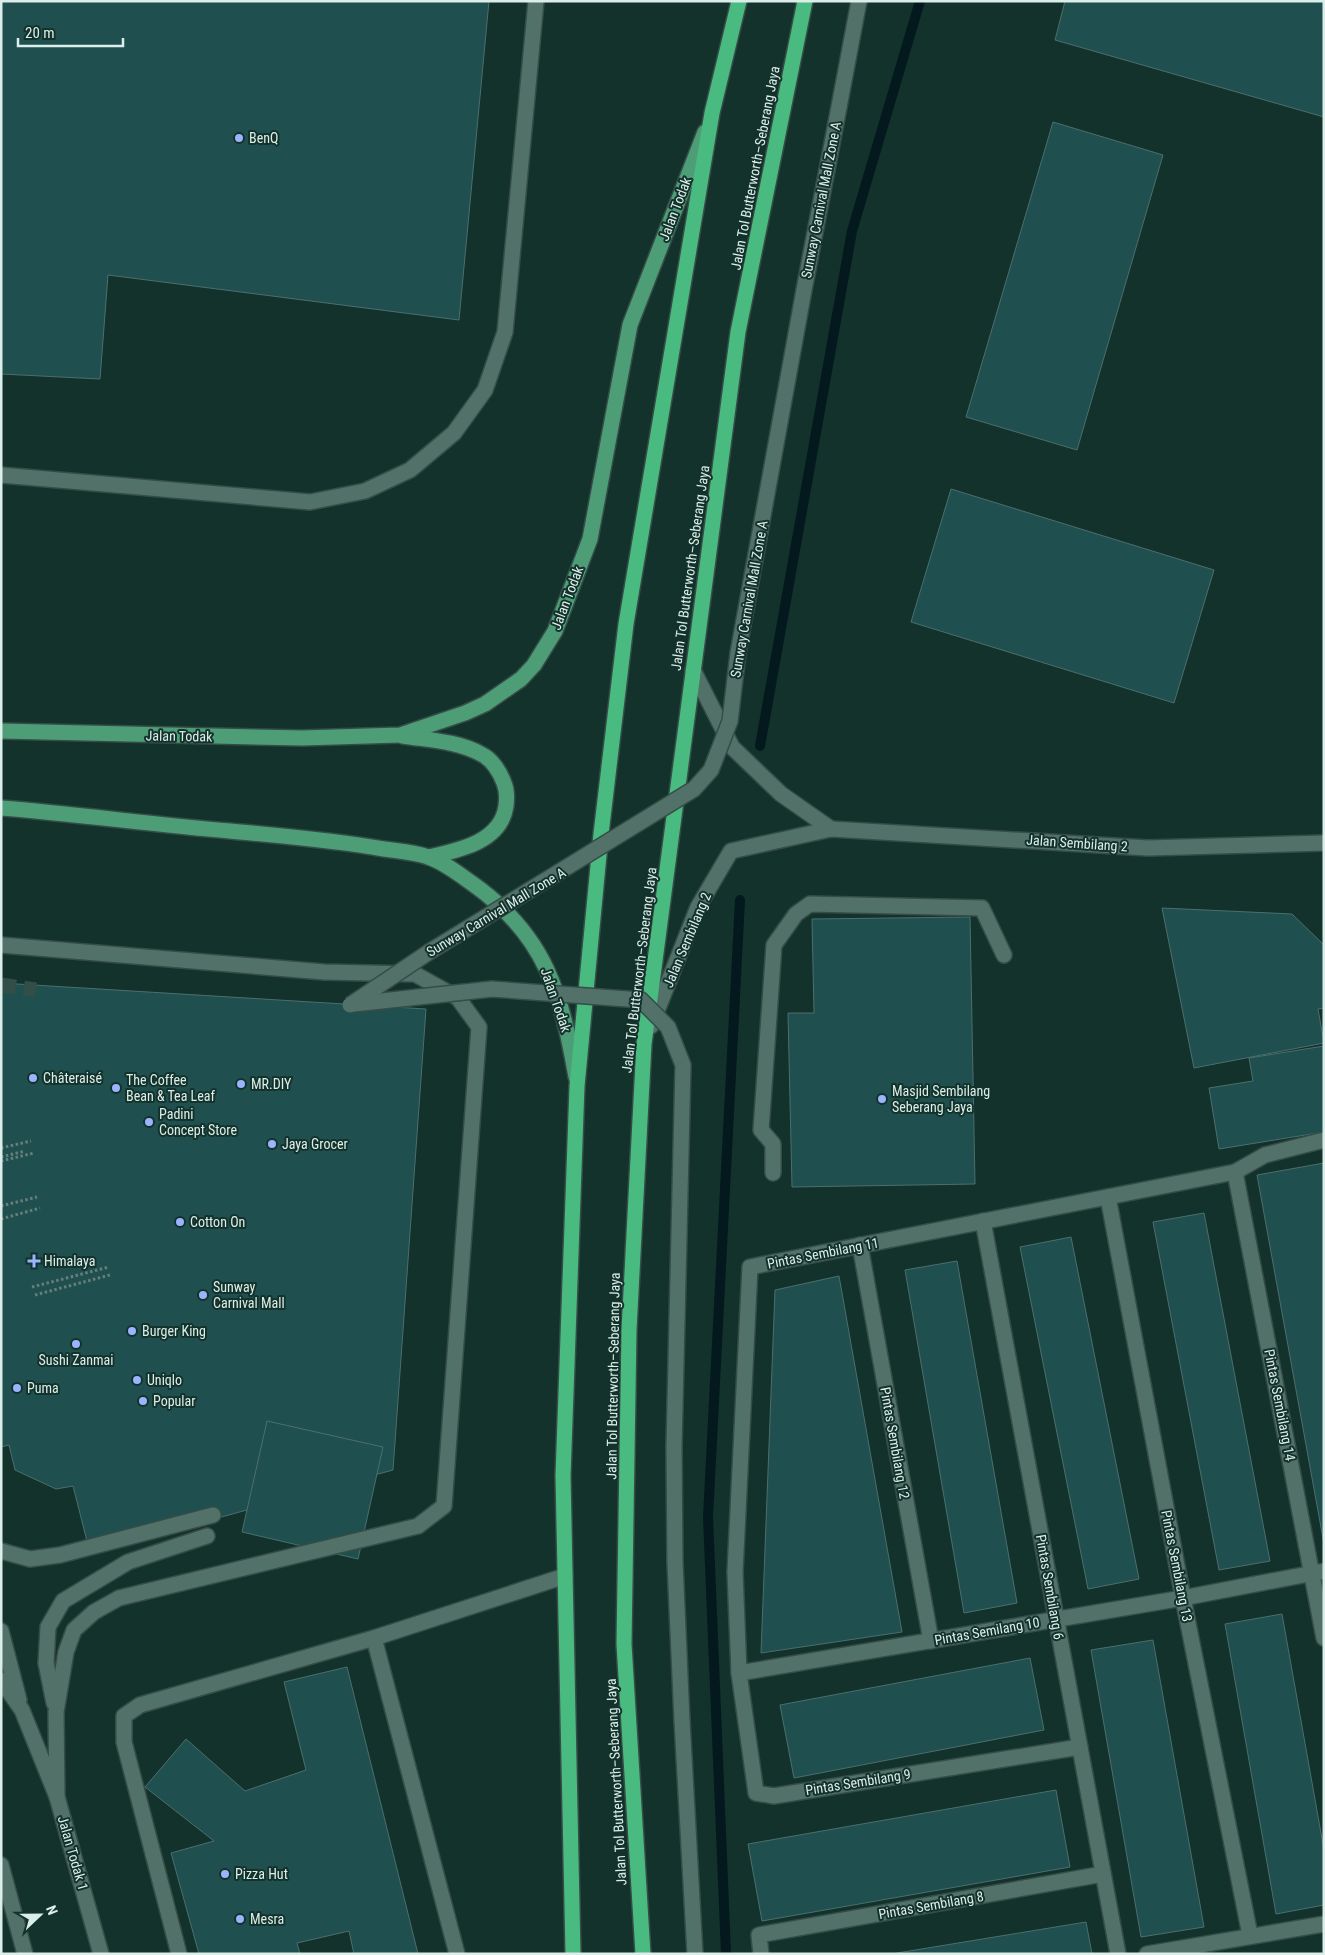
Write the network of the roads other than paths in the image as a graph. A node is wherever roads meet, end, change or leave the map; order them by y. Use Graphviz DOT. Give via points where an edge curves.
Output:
graph roads {
  1 [pos="536,1"];
  2 [pos="738,1"];
  3 [pos="805,1"];
  4 [pos="859,1"];
  5 [pos="712,113"];
  6 [pos="1,475"];
  7 [pos="693,670"];
  8 [pos="1,731"];
  9 [pos="400,735"];
  10 [pos="1,808"];
  11 [pos="831,829"];
  12 [pos="1324,842"];
  13 [pos="429,857"];
  14 [pos="1,945"];
  15 [pos="1004,955"];
  16 [pos="644,1044"];
  17 [pos="577,1086"];
  18 [pos="1324,1140"];
  19 [pos="1235,1172"];
  20 [pos="773,1173"];
  21 [pos="1108,1197"];
  22 [pos="983,1221"];
  23 [pos="860,1245"];
  24 [pos="213,1516"];
  25 [pos="207,1536"];
  26 [pos="1,1551"];
  27 [pos="1318,1572"];
  28 [pos="565,1576"];
  29 [pos="1183,1598"];
  30 [pos="1056,1620"];
  31 [pos="1,1631"];
  32 [pos="374,1638"];
  33 [pos="1324,1638"];
  34 [pos="931,1641"];
  35 [pos="739,1673"];
  36 [pos="1,1680"];
  37 [pos="22,1710"];
  38 [pos="56,1712"];
  39 [pos="1080,1747"];
  40 [pos="57,1797"];
  41 [pos="1,1865"];
  42 [pos="1103,1874"];
  43 [pos="1324,1924"];
  44 [pos="1250,1935"];
  45 [pos="25,1954"];
  46 [pos="101,1954"];
  47 [pos="179,1954"];
  48 [pos="457,1954"];
  49 [pos="573,1954"];
  50 [pos="643,1954"];
  51 [pos="694,1954"];
  52 [pos="761,1954"];
  53 [pos="1118,1954"];
  54 [pos="1148,1954"];
  1 -- 6 [label="street" via="505,332 485,390 454,433 410,470 365,492 310,502"];
  2 -- 5 [label="highway"];
  3 -- 7 [label="highway, Jalan Tol Butterworth–Seberang Jaya" via="738,332"];
  4 -- 51 [label="street, Sunway Carnival Mall Zone A, bridge" via="738,652 730,721 711,770 694,789 350,1005 492,989 641,1000 668,1027 683,1066 674,1448 675,1563"];
  5 -- 9 [label="main road, Jalan Todak" via="630,325 590,539 555,631 534,665 520,680 485,704"];
  5 -- 17 [label="highway" via="626,624 601,834"];
  7 -- 11 [label="street" via="732,747 781,794"];
  7 -- 16 [label="highway, Jalan Tol Butterworth–Seberang Jaya"];
  8 -- 9 [label="main road, Jalan Todak" via="302,738"];
  9 -- 13 [label="main road" via="459,745 482,754 496,767 506,788 505,813 498,826 486,837 458,850"];
  10 -- 13 [label="main road, Jalan Todak" via="330,840"];
  11 -- 12 [label="street, Jalan Sembilang 2" via="1148,848"];
  11 -- 16 [label="street, Jalan Sembilang 2" via="731,852 698,908"];
  13 -- 17 [label="main road, Jalan Todak" via="493,898 535,946 550,975 567,1028"];
  14 -- 38 [label="street" via="324,972 415,974 458,998 479,1027 444,1506 418,1526 119,1598 94,1612 74,1630 66,1652"];
  15 -- 20 [label="street" via="982,908 810,904 796,914 774,945 761,1130 773,1144"];
  16 -- 50 [label="highway, Jalan Tol Butterworth–Seberang Jaya" via="629,1330 624,1635"];
  17 -- 28 [label="highway" via="564,1466"];
  18 -- 19 [label="street, Pintas Sembilang 11" via="1265,1155"];
  19 -- 21 [label="street, Pintas Sembilang 11"];
  19 -- 27 [label="street, Pintas Sembilang 14"];
  21 -- 22 [label="street, Pintas Sembilang 11"];
  21 -- 29 [label="street, Pintas Sembilang 13"];
  22 -- 23 [label="street, Pintas Sembilang 11"];
  22 -- 30 [label="street, Pintas Sembilang 6"];
  23 -- 34 [label="street, Pintas Sembilang 12"];
  23 -- 35 [label="street, Pintas Sembilang 11" via="750,1267 735,1572"];
  24 -- 26 [label="street" via="60,1555 30,1559"];
  25 -- 38 [label="street" via="128,1562 63,1601 48,1627 46,1663"];
  27 -- 29 [label="street, Pintas Semilang 10"];
  27 -- 33 [label="street, Pintas Sembilang 14"];
  28 -- 32 [label="street"];
  28 -- 49 [label="highway"];
  29 -- 30 [label="street, Pintas Semilang 10"];
  29 -- 44 [label="street, Pintas Sembilang 13"];
  30 -- 34 [label="street, Pintas Semilang 10"];
  30 -- 39 [label="street, Pintas Sembilang 6"];
  31 -- 37 [label="street"];
  32 -- 47 [label="street" via="140,1705 124,1716 124,1742"];
  32 -- 48 [label="street"];
  34 -- 35 [label="street, Pintas Semilang 10"];
  35 -- 39 [label="street, Pintas Sembilang 9" via="756,1793 774,1796"];
  36 -- 37 [label="street"];
  37 -- 40 [label="street, Jalan Todak 1"];
  38 -- 40 [label="street"];
  39 -- 42 [label="street, Pintas Sembilang 6"];
  40 -- 46 [label="street, Jalan Todak 1"];
  41 -- 45 [label="street"];
  42 -- 52 [label="street, Pintas Sembilang 8" via="759,1935"];
  42 -- 53 [label="street, Pintas Sembilang 6"];
  43 -- 44 [label="street"];
  44 -- 54 [label="street"];
}
